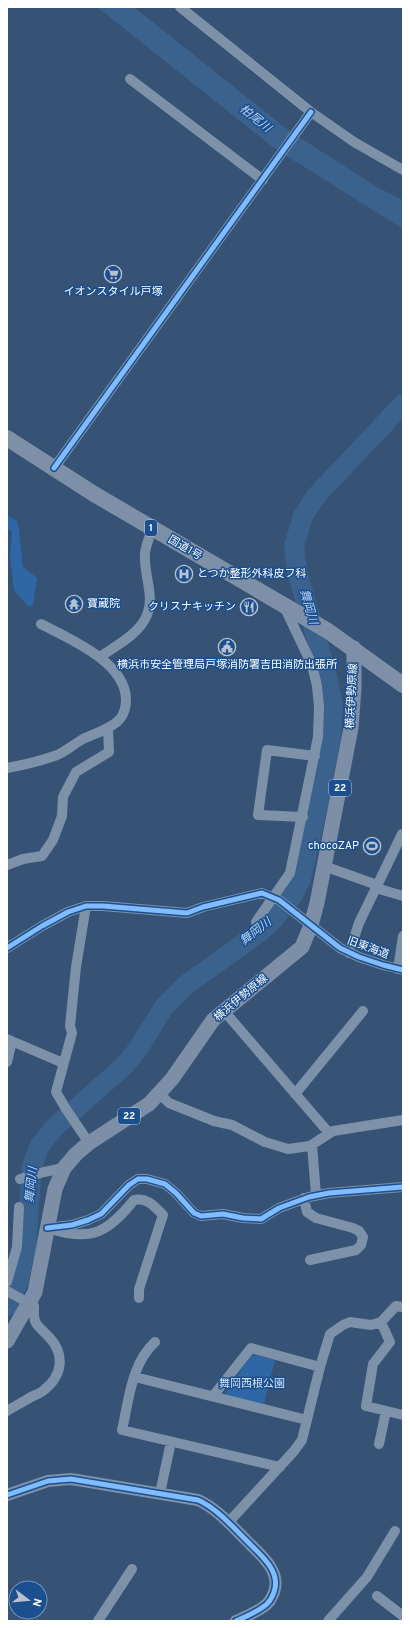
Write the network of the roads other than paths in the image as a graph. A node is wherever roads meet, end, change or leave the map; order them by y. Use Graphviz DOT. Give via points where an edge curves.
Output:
graph roads {
  1 [pos="180,7"];
  2 [pos="130,79"];
  3 [pos="311,112"];
  4 [pos="403,170"];
  5 [pos="263,180"];
  6 [pos="7,438"];
  7 [pos="54,468"];
  8 [pos="152,529"];
  9 [pos="283,605"];
  10 [pos="41,624"];
  11 [pos="354,648"];
  12 [pos="100,657"];
  13 [pos="403,685"];
  14 [pos="108,728"];
  15 [pos="315,756"];
  16 [pos="7,768"];
  17 [pos="302,817"];
  18 [pos="402,834"];
  19 [pos="398,854"];
  20 [pos="7,865"];
  21 [pos="324,866"];
  22 [pos="377,886"];
  23 [pos="403,896"];
  24 [pos="277,898"];
  25 [pos="86,906"];
  26 [pos="256,922"];
  27 [pos="311,925"];
  28 [pos="403,936"];
  29 [pos="7,948"];
  30 [pos="349,953"];
  31 [pos="400,969"];
  32 [pos="224,1011"];
  33 [pos="363,1011"];
  34 [pos="10,1040"];
  35 [pos="7,1062"];
  36 [pos="63,1063"];
  37 [pos="159,1093"];
  38 [pos="295,1094"];
  39 [pos="403,1120"];
  40 [pos="329,1133"];
  41 [pos="89,1143"];
  42 [pos="312,1146"];
  43 [pos="64,1168"];
  44 [pos="22,1178"];
  45 [pos="403,1187"];
  46 [pos="316,1195"];
  47 [pos="304,1198"];
  48 [pos="20,1207"];
  49 [pos="47,1228"];
  50 [pos="310,1260"];
  51 [pos="7,1282"];
  52 [pos="7,1291"];
  53 [pos="139,1298"];
  54 [pos="26,1300"];
  55 [pos="403,1307"];
  56 [pos="381,1322"];
  57 [pos="7,1341"];
  58 [pos="155,1342"];
  59 [pos="320,1367"];
  60 [pos="134,1377"];
  61 [pos="213,1396"];
  62 [pos="7,1411"];
  63 [pos="386,1411"];
  64 [pos="403,1414"];
  65 [pos="307,1420"];
  66 [pos="171,1442"];
  67 [pos="379,1444"];
  68 [pos="280,1467"];
  69 [pos="160,1493"];
  70 [pos="7,1495"];
  71 [pos="228,1523"];
  72 [pos="395,1531"];
  73 [pos="132,1569"];
  74 [pos="377,1596"];
  75 [pos="403,1616"];
  76 [pos="98,1621"];
  77 [pos="236,1621"];
  78 [pos="328,1621"];
  1 -- 3 [label="street"];
  2 -- 5 [label="street"];
  3 -- 4 [label="street" via="354,142"];
  3 -- 5 [label="street"];
  5 -- 7 [label="street"];
  6 -- 7 [label="highway, 国道1号 / 1"];
  7 -- 8 [label="highway, 国道1号 / 1"];
  8 -- 9 [label="highway, 国道1号 / 1"];
  8 -- 12 [label="street" via="145,552 150,598 146,618 132,634"];
  9 -- 11 [label="highway, 国道1号 / 1"];
  9 -- 15 [label="street" via="312,665 317,686 319,707"];
  10 -- 12 [label="street"];
  11 -- 13 [label="highway, 国道1号 / 1"];
  11 -- 21 [label="main road, 横浜伊勢原線 / 22" via="351,728"];
  12 -- 14 [label="street" via="121,680 125,690 126,706 121,718"];
  14 -- 16 [label="street" via="57,754"];
  14 -- 20 [label="street" via="109,752 76,772 62,798 62,816 53,840 42,856"];
  15 -- 17 [label="street"];
  15 -- 17 [label="street" via="266,750 258,815"];
  17 -- 24 [label="street" via="290,873"];
  18 -- 19 [label="street"];
  19 -- 22 [label="street"];
  21 -- 22 [label="street"];
  21 -- 27 [label="main road, 横浜伊勢原線 / 22"];
  22 -- 23 [label="street"];
  22 -- 30 [label="street" via="359,923"];
  24 -- 25 [label="street" via="262,893 203,906 187,913"];
  24 -- 26 [label="street"];
  24 -- 27 [label="street, 旧東海道"];
  25 -- 29 [label="street" via="62,915"];
  25 -- 36 [label="street" via="76,967 70,1026 72,1033"];
  27 -- 30 [label="street, 旧東海道"];
  27 -- 32 [label="main road, 横浜伊勢原線 / 22" via="302,947"];
  28 -- 31 [label="street"];
  30 -- 31 [label="street, 旧東海道"];
  32 -- 37 [label="main road, 横浜伊勢原線 / 22" via="213,1020 172,1079"];
  32 -- 38 [label="street"];
  33 -- 38 [label="street"];
  34 -- 35 [label="street"];
  34 -- 36 [label="street"];
  36 -- 41 [label="street" via="56,1092"];
  37 -- 41 [label="main road, 横浜伊勢原線 / 22" via="149,1104"];
  37 -- 42 [label="street" via="169,1102 214,1121 232,1125 265,1142 288,1149"];
  38 -- 40 [label="street"];
  39 -- 40 [label="street"];
  40 -- 42 [label="street"];
  41 -- 43 [label="main road, 横浜伊勢原線 / 22"];
  42 -- 46 [label="street"];
  43 -- 44 [label="street"];
  43 -- 49 [label="main road, 横浜伊勢原線 / 22" via="55,1189"];
  45 -- 46 [label="street"];
  46 -- 47 [label="street"];
  47 -- 49 [label="street" via="261,1219 222,1214 201,1216 194,1214 176,1192 165,1184 138,1179 101,1214 72,1225"];
  47 -- 50 [label="street" via="307,1212 316,1218 359,1231 363,1237 361,1245 356,1250"];
  48 -- 51 [label="street" via="17,1247"];
  49 -- 53 [label="street" via="73,1235 88,1235 111,1225 134,1200 151,1203 163,1215 139,1289"];
  49 -- 54 [label="main road, 横浜伊勢原線 / 22" via="35,1292"];
  52 -- 54 [label="street"];
  54 -- 57 [label="main road, 横浜伊勢原線 / 22"];
  54 -- 62 [label="street" via="34,1306 33,1318 37,1326 56,1346 60,1365 44,1390"];
  55 -- 56 [label="street" via="396,1306"];
  56 -- 59 [label="street" via="371,1325 350,1322 330,1334"];
  56 -- 63 [label="street" via="390,1342 373,1364 366,1406"];
  58 -- 60 [label="street" via="147,1349"];
  59 -- 61 [label="street" via="251,1348"];
  59 -- 65 [label="street"];
  60 -- 61 [label="street"];
  60 -- 66 [label="street" via="122,1430"];
  61 -- 65 [label="street"];
  63 -- 64 [label="street"];
  63 -- 67 [label="street"];
  65 -- 68 [label="street" via="302,1440"];
  66 -- 68 [label="street"];
  66 -- 69 [label="street"];
  68 -- 71 [label="street"];
  69 -- 70 [label="street" via="71,1479 48,1481"];
  69 -- 71 [label="street" via="198,1500"];
  71 -- 77 [label="street" via="267,1562 276,1580 273,1594 265,1606"];
  72 -- 78 [label="street" via="367,1577"];
  73 -- 76 [label="street"];
  74 -- 75 [label="street"];
}
